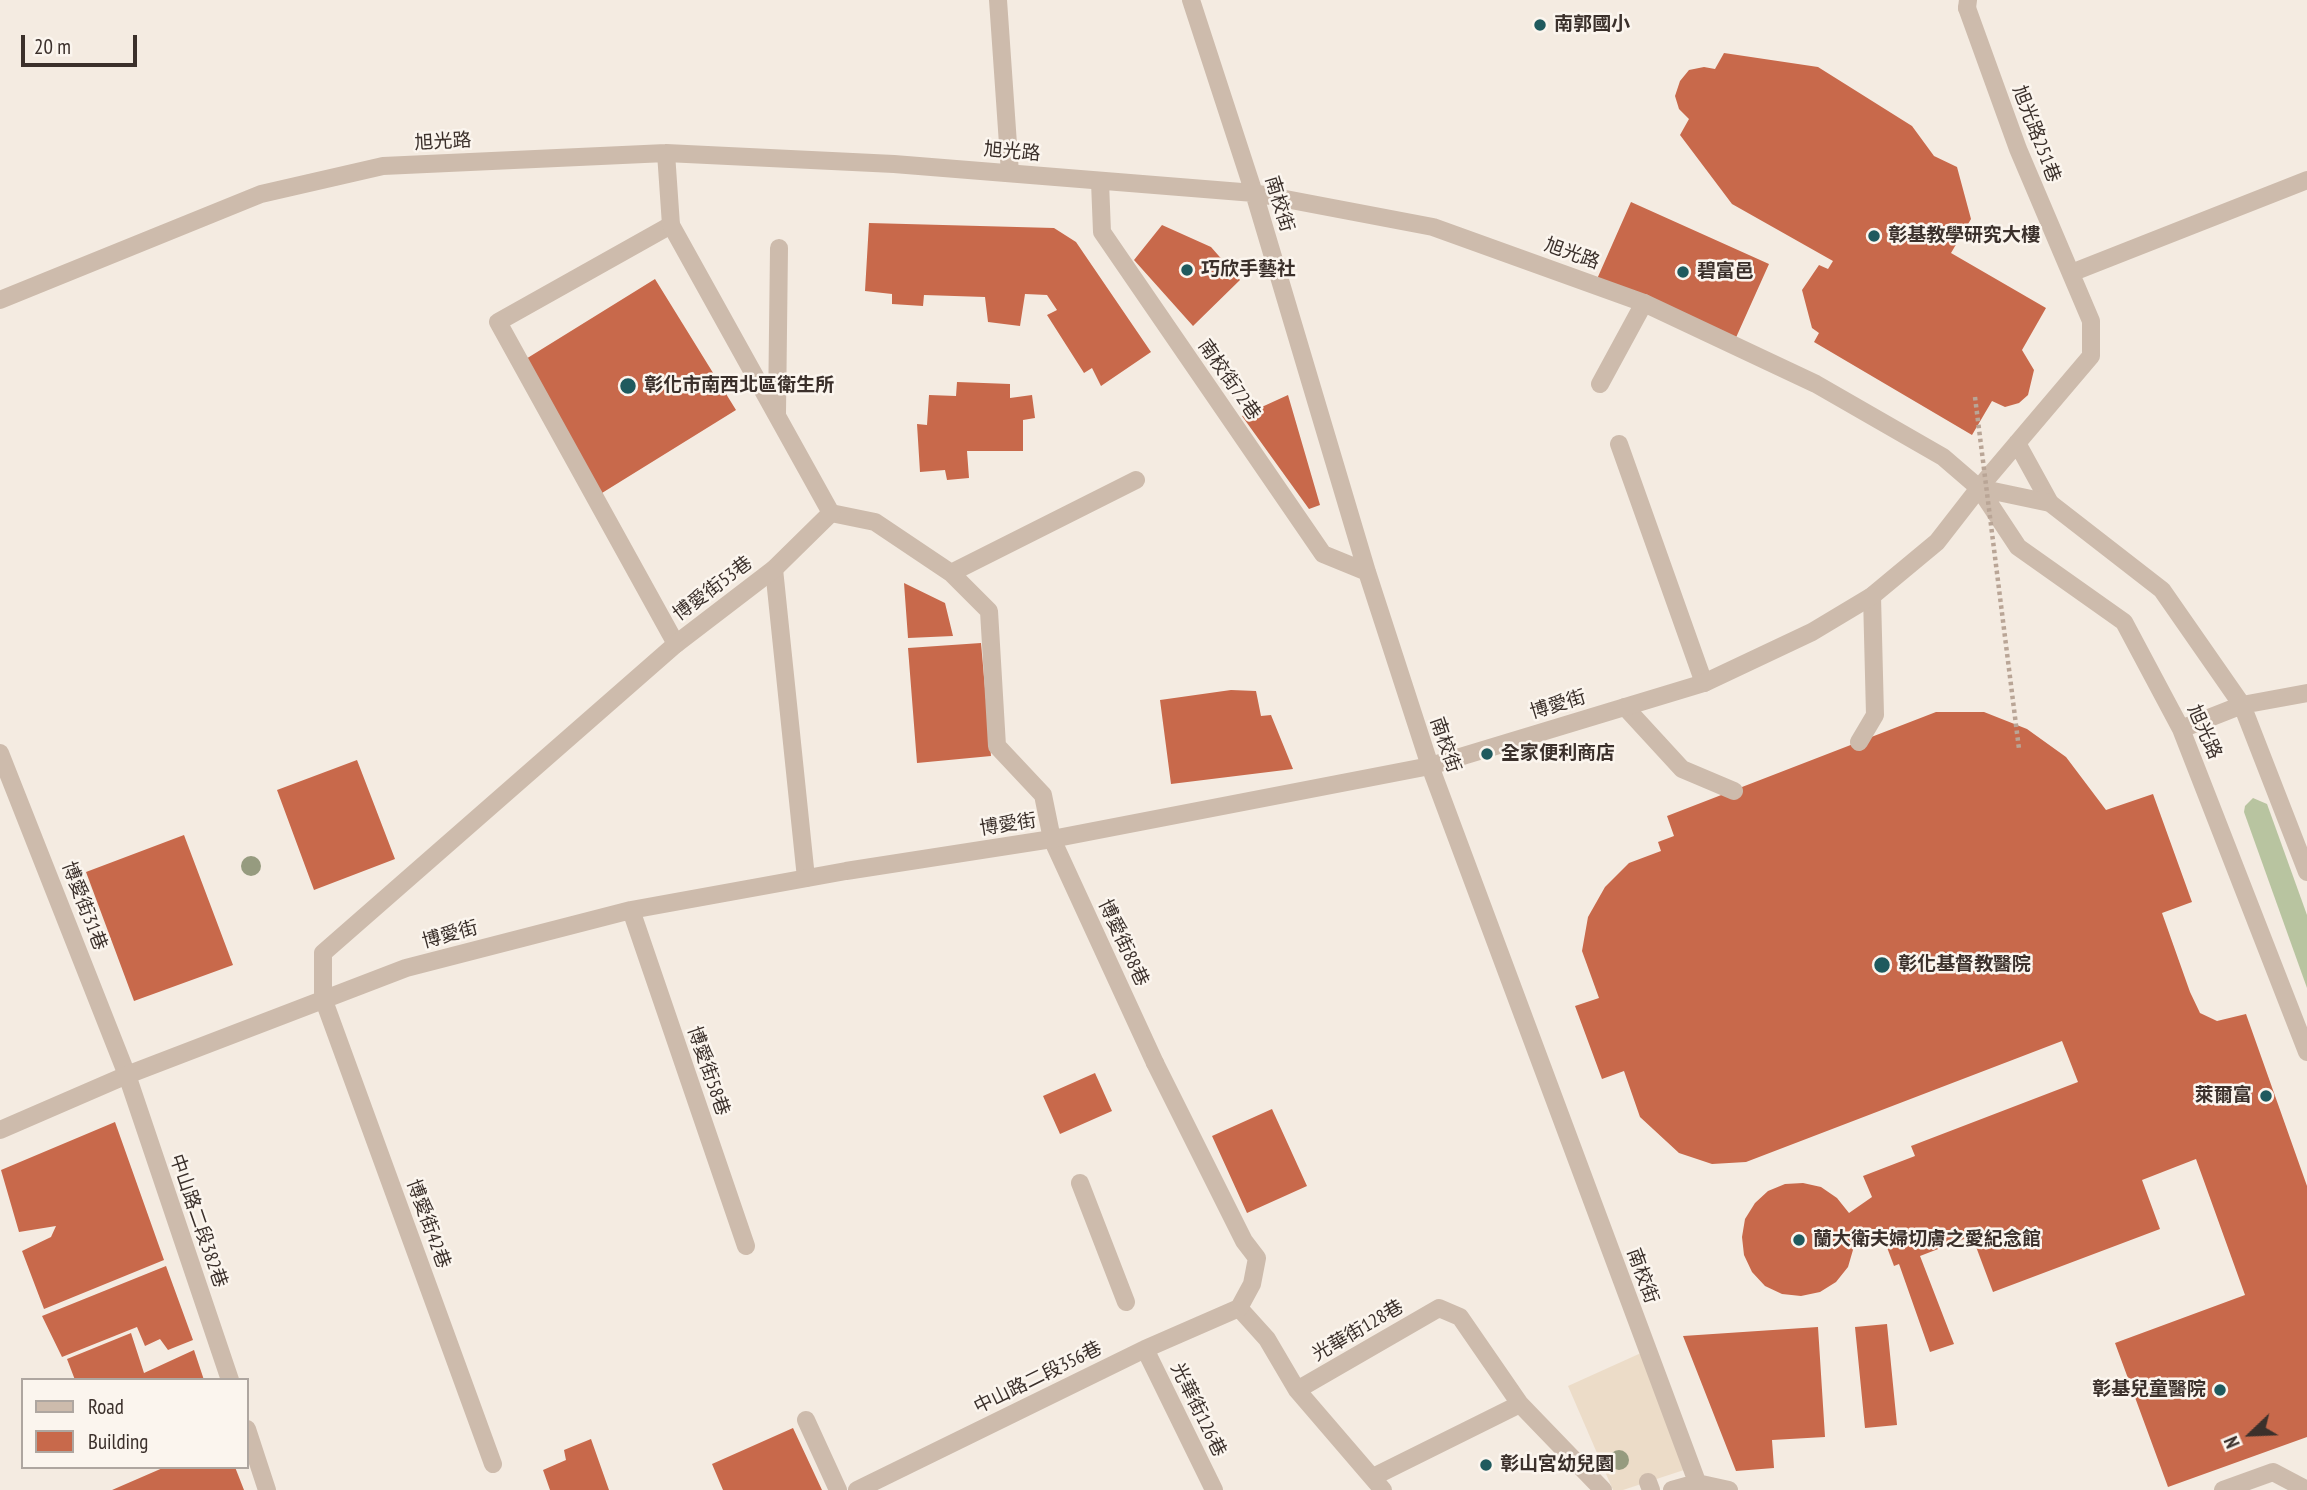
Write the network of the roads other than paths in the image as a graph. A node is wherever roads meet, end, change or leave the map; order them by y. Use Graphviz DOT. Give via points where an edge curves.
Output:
graph roads {
  1 [pos="998,0"];
  2 [pos="1191,0"];
  3 [pos="1968,4"];
  4 [pos="666,153"];
  5 [pos="1010,173"];
  6 [pos="2307,180"];
  7 [pos="1100,182"];
  8 [pos="1254,193"];
  9 [pos="671,225"];
  10 [pos="779,248"];
  11 [pos="2071,273"];
  12 [pos="0,300"];
  13 [pos="1644,303"];
  14 [pos="1600,384"];
  15 [pos="777,413"];
  16 [pos="2017,443"];
  17 [pos="1619,444"];
  18 [pos="1136,480"];
  19 [pos="1979,488"];
  20 [pos="2050,503"];
  21 [pos="831,513"];
  22 [pos="774,569"];
  23 [pos="1367,572"];
  24 [pos="951,573"];
  25 [pos="1872,596"];
  26 [pos="676,644"];
  27 [pos="1704,683"];
  28 [pos="2307,693"];
  29 [pos="2242,705"];
  30 [pos="1625,707"];
  31 [pos="2181,729"];
  32 [pos="1859,742"];
  33 [pos="0,753"];
  34 [pos="1430,766"];
  35 [pos="1734,791"];
  36 [pos="1052,839"];
  37 [pos="2307,872"];
  38 [pos="806,878"];
  39 [pos="631,910"];
  40 [pos="323,998"];
  41 [pos="2307,1052"];
  42 [pos="127,1075"];
  43 [pos="0,1130"];
  44 [pos="1080,1183"];
  45 [pos="746,1245"];
  46 [pos="1126,1302"];
  47 [pos="1239,1308"];
  48 [pos="1145,1349"];
  49 [pos="229,1378"];
  50 [pos="1297,1390"];
  51 [pos="1520,1404"];
  52 [pos="806,1420"];
  53 [pos="248,1432"];
  54 [pos="493,1464"];
  55 [pos="1378,1484"];
  56 [pos="1698,1487"];
  57 [pos="267,1490"];
  58 [pos="838,1490"];
  59 [pos="858,1490"];
  60 [pos="1214,1490"];
  61 [pos="1603,1490"];
  62 [pos="1672,1490"];
  63 [pos="1729,1490"];
  64 [pos="2223,1490"];
  65 [pos="2307,1490"];
  1 -- 5 [label="street"];
  2 -- 8 [label="street, 南校街"];
  3 -- 11 [label="street, 旭光路251巷" via="2018,149"];
  4 -- 5 [label="street, 旭光路"];
  4 -- 9 [label="street"];
  4 -- 12 [label="street, 旭光路" via="383,166 261,194"];
  5 -- 7 [label="street, 旭光路"];
  6 -- 11 [label="street"];
  7 -- 8 [label="street, 旭光路"];
  7 -- 23 [label="street, 南校街72巷" via="1102,232 1324,554"];
  8 -- 13 [label="street, 旭光路" via="1433,227"];
  8 -- 23 [label="street, 南校街"];
  9 -- 15 [label="street"];
  9 -- 26 [label="street" via="498,322"];
  10 -- 15 [label="street"];
  11 -- 16 [label="street, 旭光路251巷" via="2091,321 2091,356"];
  13 -- 14 [label="street"];
  13 -- 19 [label="street, 旭光路" via="1816,384 1943,457"];
  15 -- 21 [label="street"];
  16 -- 19 [label="street, 旭光路251巷"];
  16 -- 20 [label="street"];
  17 -- 27 [label="street"];
  18 -- 24 [label="street"];
  19 -- 20 [label="street, 旭光路"];
  19 -- 25 [label="street, 博愛街" via="1937,542"];
  19 -- 31 [label="street, 旭光路" via="2018,547 2124,622"];
  20 -- 29 [label="street, 旭光路" via="2162,590"];
  21 -- 22 [label="street, 博愛街53巷"];
  21 -- 24 [label="street" via="875,522"];
  22 -- 26 [label="street, 博愛街53巷"];
  22 -- 38 [label="street"];
  23 -- 34 [label="street, 南校街"];
  24 -- 36 [label="street" via="989,611 997,746 1043,795"];
  25 -- 27 [label="street, 博愛街" via="1812,632"];
  25 -- 32 [label="street" via="1875,715"];
  26 -- 40 [label="street, 博愛街53巷" via="323,953"];
  27 -- 30 [label="street, 博愛街"];
  28 -- 29 [label="street"];
  29 -- 31 [label="street"];
  29 -- 37 [label="street, 旭光路"];
  30 -- 34 [label="street, 博愛街"];
  30 -- 35 [label="street" via="1682,769"];
  31 -- 41 [label="street, 旭光路"];
  33 -- 42 [label="street, 博愛街31巷"];
  34 -- 36 [label="street, 博愛街"];
  34 -- 56 [label="street, 南校街"];
  36 -- 38 [label="street, 博愛街"];
  36 -- 47 [label="street, 博愛街88巷" via="1155,1063 1244,1241 1257,1258 1252,1284"];
  38 -- 39 [label="street, 博愛街"];
  39 -- 40 [label="street, 博愛街" via="406,968"];
  39 -- 45 [label="street, 博愛街58巷"];
  40 -- 42 [label="street, 博愛街"];
  40 -- 54 [label="street, 博愛街42巷"];
  42 -- 43 [label="street, 博愛街"];
  42 -- 49 [label="street, 中山路二段382巷"];
  44 -- 46 [label="street"];
  47 -- 48 [label="street, 中山路二段356巷"];
  47 -- 50 [label="street" via="1267,1339"];
  48 -- 59 [label="street, 中山路二段356巷"];
  48 -- 60 [label="street, 光華街126巷"];
  50 -- 51 [label="street, 光華街128巷" via="1439,1308 1461,1317"];
  50 -- 55 [label="street"];
  51 -- 55 [label="street"];
  51 -- 61 [label="street"];
  52 -- 58 [label="street"];
  53 -- 57 [label="street"];
  56 -- 62 [label="street"];
  56 -- 63 [label="street"];
  64 -- 65 [label="street" via="2273,1472"];
}
